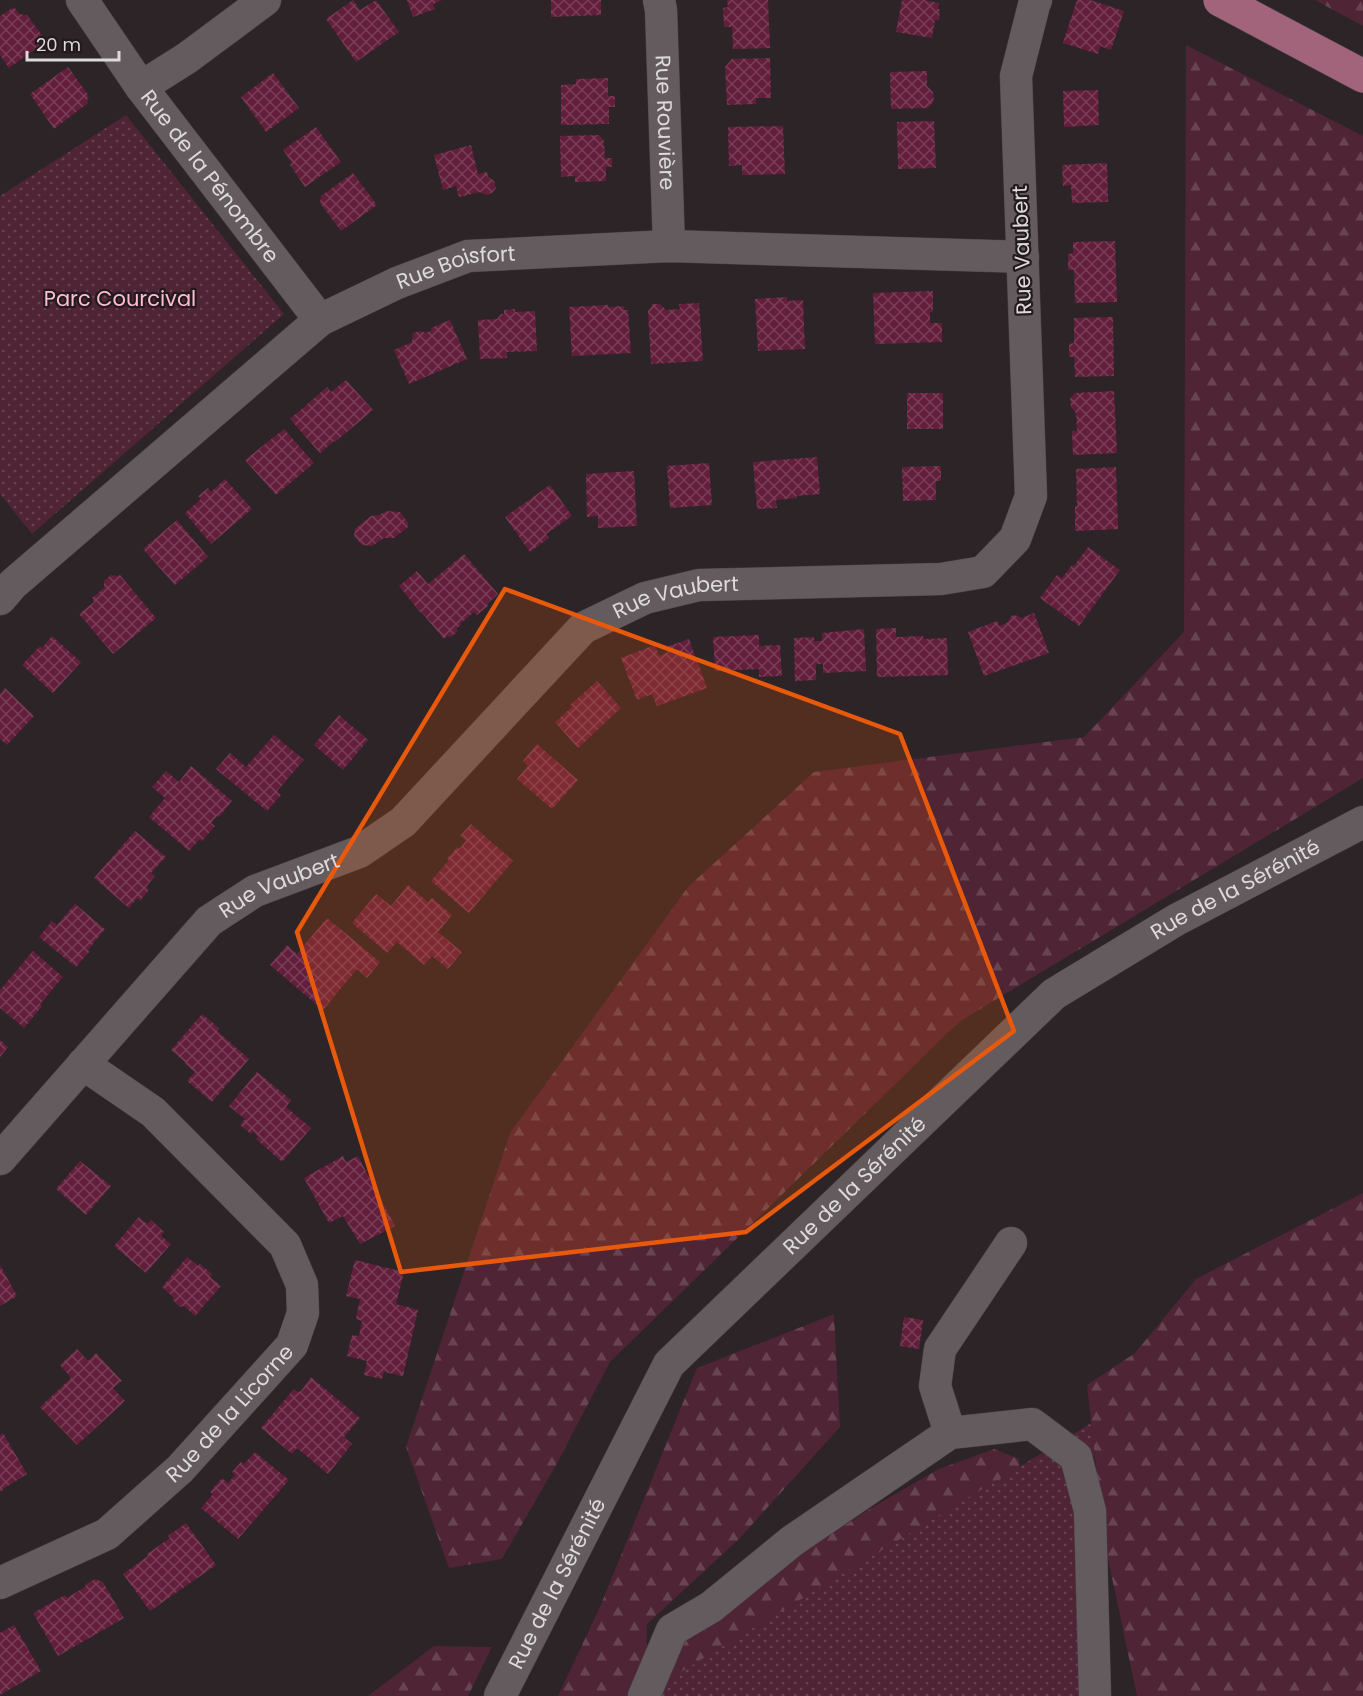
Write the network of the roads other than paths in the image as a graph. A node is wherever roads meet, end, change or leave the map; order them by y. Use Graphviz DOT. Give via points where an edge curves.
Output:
graph roads {
  1 [pos="82,0"];
  2 [pos="265,0"];
  3 [pos="659,0"];
  4 [pos="1036,0"];
  5 [pos="1220,0"];
  6 [pos="1363,76"];
  7 [pos="141,87"];
  8 [pos="669,246"];
  9 [pos="1023,257"];
  10 [pos="321,320"];
  11 [pos="0,598"];
  12 [pos="1363,822"];
  13 [pos="83,1064"];
  14 [pos="0,1159"];
  15 [pos="1011,1243"];
  16 [pos="950,1432"];
  17 [pos="0,1583"];
  18 [pos="500,1696"];
  19 [pos="644,1696"];
  20 [pos="1095,1696"];
  1 -- 7 [label="street, Rue de la Pénombre"];
  2 -- 7 [label="street"];
  3 -- 8 [label="street, Rue Rouvière"];
  4 -- 9 [label="street, Rue Vaubert" via="1016,76"];
  5 -- 6 [label="main road"];
  7 -- 10 [label="street, Rue de la Pénombre"];
  8 -- 9 [label="street, Rue Boisfort"];
  8 -- 10 [label="street, Rue Boisfort" via="468,256 398,283"];
  9 -- 13 [label="street, Rue Vaubert" via="1031,496 1015,539 983,572 941,579 699,585 645,598 583,628 403,822 359,852 255,891 209,921"];
  10 -- 11 [label="street, Rue Boisfort"];
  12 -- 18 [label="street, Rue de la Sérénité" via="1176,920 1054,994 669,1364"];
  13 -- 14 [label="street, Rue Vaubert"];
  13 -- 17 [label="street, Rue de la Licorne" via="153,1112 285,1245 302,1285 303,1313 292,1345 180,1468 107,1534"];
  15 -- 16 [label="street" via="940,1349 935,1386"];
  16 -- 19 [label="street" via="792,1541 711,1607 672,1630"];
  16 -- 20 [label="street" via="1032,1424 1076,1458 1090,1511"];
}
